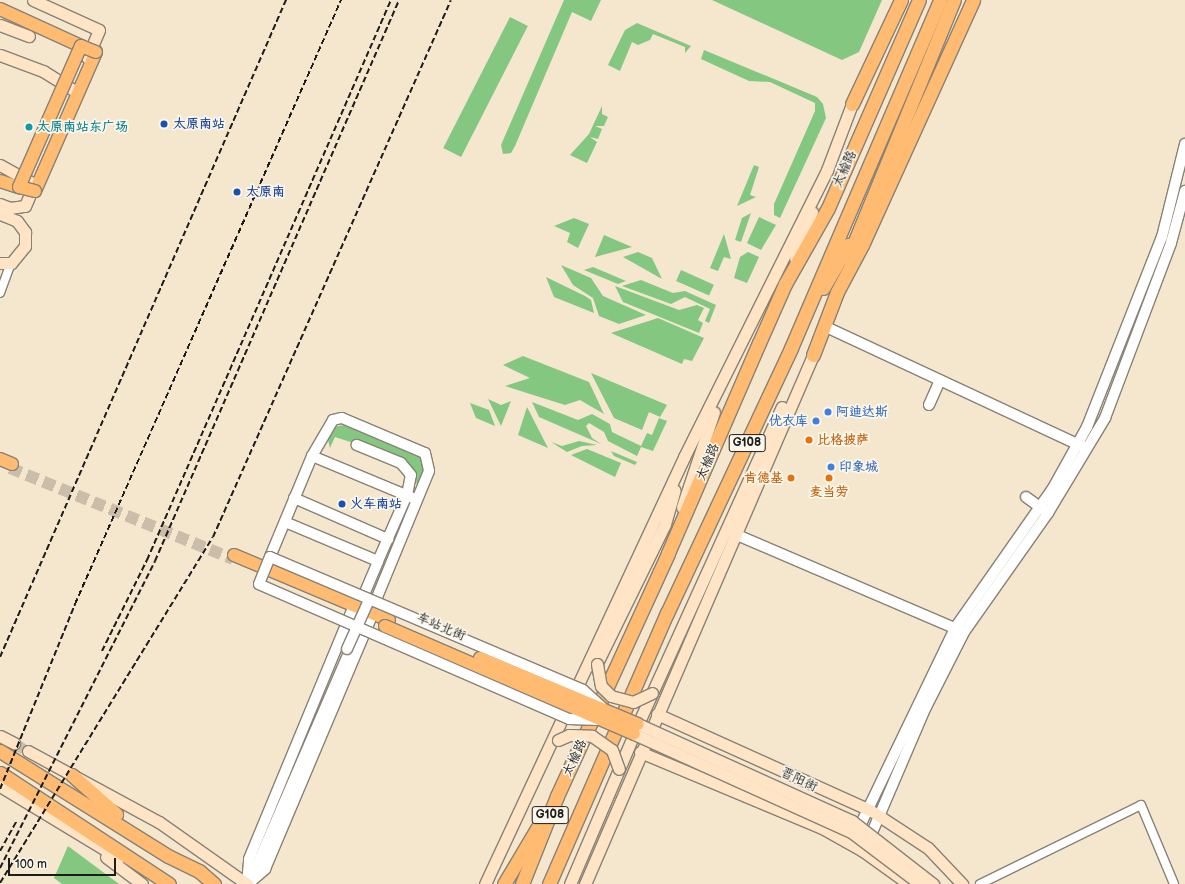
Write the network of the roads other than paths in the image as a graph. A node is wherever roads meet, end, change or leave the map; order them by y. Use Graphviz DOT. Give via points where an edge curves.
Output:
graph roads {
  1 [pos="0,0"];
  2 [pos="34,0"];
  3 [pos="901,0"];
  4 [pos="919,0"];
  5 [pos="940,0"];
  6 [pos="954,0"];
  7 [pos="973,0"];
  8 [pos="0,9"];
  9 [pos="23,20"];
  10 [pos="0,25"];
  11 [pos="29,36"];
  12 [pos="81,46"];
  13 [pos="0,55"];
  14 [pos="74,90"];
  15 [pos="852,104"];
  16 [pos="1185,144"];
  17 [pos="0,164"];
  18 [pos="827,170"];
  19 [pos="0,181"];
  20 [pos="34,184"];
  21 [pos="19,187"];
  22 [pos="1185,191"];
  23 [pos="0,204"];
  24 [pos="0,214"];
  25 [pos="857,229"];
  26 [pos="6,263"];
  27 [pos="785,284"];
  28 [pos="837,292"];
  29 [pos="0,293"];
  30 [pos="824,326"];
  31 [pos="791,348"];
  32 [pos="813,355"];
  33 [pos="731,366"];
  34 [pos="940,380"];
  35 [pos="929,404"];
  36 [pos="357,444"];
  37 [pos="1082,446"];
  38 [pos="312,456"];
  39 [pos="684,457"];
  40 [pos="0,459"];
  41 [pos="7,465"];
  42 [pos="407,495"];
  43 [pos="1026,497"];
  44 [pos="294,498"];
  45 [pos="418,500"];
  46 [pos="1044,510"];
  47 [pos="285,522"];
  48 [pos="735,534"];
  49 [pos="388,539"];
  50 [pos="668,553"];
  51 [pos="272,554"];
  52 [pos="233,557"];
  53 [pos="378,561"];
  54 [pos="366,605"];
  55 [pos="358,627"];
  56 [pos="960,630"];
  57 [pos="596,664"];
  58 [pos="652,693"];
  59 [pos="576,704"];
  60 [pos="657,714"];
  61 [pos="604,716"];
  62 [pos="636,729"];
  63 [pos="0,736"];
  64 [pos="558,740"];
  65 [pos="14,743"];
  66 [pos="0,751"];
  67 [pos="28,751"];
  68 [pos="640,752"];
  69 [pos="619,769"];
  70 [pos="0,773"];
  71 [pos="72,775"];
  72 [pos="0,786"];
  73 [pos="557,796"];
  74 [pos="870,810"];
  75 [pos="581,815"];
  76 [pos="881,817"];
  77 [pos="276,819"];
  78 [pos="79,835"];
  79 [pos="851,843"];
  80 [pos="863,851"];
  81 [pos="168,856"];
  82 [pos="142,884"];
  83 [pos="165,884"];
  84 [pos="169,884"];
  85 [pos="203,884"];
  86 [pos="214,884"];
  87 [pos="247,884"];
  88 [pos="485,884"];
  89 [pos="492,884"];
  90 [pos="504,884"];
  91 [pos="522,884"];
  92 [pos="549,884"];
  93 [pos="555,884"];
  94 [pos="570,884"];
  95 [pos="584,884"];
  96 [pos="909,884"];
  97 [pos="920,884"];
  98 [pos="933,884"];
  99 [pos="962,884"];
  100 [pos="980,884"];
  101 [pos="1174,884"];
  1 -- 9 [label="main road"];
  2 -- 14 [label="main road" via="99,30"];
  3 -- 15 [label="highway"];
  4 -- 27 [label="highway, 太榆路 / G108" via="828,208"];
  5 -- 31 [label="highway, 太榆路 / G108"];
  6 -- 25 [label="highway"];
  7 -- 28 [label="highway" via="862,246"];
  8 -- 9 [label="main road"];
  9 -- 12 [label="main road"];
  10 -- 11 [label="main road"];
  12 -- 21 [label="main road, bridge"];
  12 -- 21 [label="main road, bridge" via="96,52 35,191"];
  13 -- 14 [label="main road" via="43,71"];
  14 -- 20 [label="main road"];
  15 -- 18 [label="main road"];
  16 -- 37 [label="street" via="1162,237"];
  17 -- 20 [label="main road"];
  18 -- 27 [label="main road"];
  18 -- 33 [label="main road" via="766,287"];
  19 -- 21 [label="main road"];
  20 -- 23 [label="main road" via="25,206 10,208"];
  22 -- 37 [label="street" via="1171,242 1105,418"];
  24 -- 26 [label="main road" via="17,221 25,232 25,246"];
  25 -- 28 [label="highway"];
  25 -- 31 [label="highway"];
  26 -- 29 [label="street"];
  27 -- 50 [label="highway, 太榆路 / G108"];
  28 -- 30 [label="highway"];
  30 -- 32 [label="highway"];
  30 -- 34 [label="street"];
  31 -- 75 [label="highway, 太榆路 / G108" via="667,613"];
  32 -- 48 [label="main road"];
  32 -- 58 [label="main road" via="780,410"];
  33 -- 39 [label="main road"];
  33 -- 50 [label="main road" via="700,450"];
  34 -- 35 [label="street"];
  34 -- 37 [label="street"];
  36 -- 42 [label="street" via="408,468 411,475"];
  37 -- 46 [label="street"];
  38 -- 42 [label="street"];
  38 -- 44 [label="street"];
  38 -- 45 [label="street" via="329,422 342,418 425,453 429,471"];
  39 -- 57 [label="main road" via="665,524"];
  39 -- 88 [label="main road"];
  40 -- 41 [label="main road"];
  42 -- 45 [label="street"];
  42 -- 49 [label="street"];
  43 -- 46 [label="street"];
  44 -- 47 [label="street"];
  44 -- 49 [label="street"];
  45 -- 54 [label="street"];
  46 -- 56 [label="street"];
  47 -- 51 [label="street"];
  47 -- 53 [label="street"];
  48 -- 56 [label="street"];
  48 -- 60 [label="main road"];
  49 -- 53 [label="street"];
  50 -- 73 [label="highway, 太榆路 / G108"];
  51 -- 54 [label="street, bridge"];
  51 -- 55 [label="street, bridge" via="259,584"];
  52 -- 54 [label="main road"];
  53 -- 54 [label="street"];
  54 -- 55 [label="street, bridge"];
  54 -- 59 [label="street, bridge"];
  54 -- 59 [label="main road, bridge" via="387,623"];
  54 -- 87 [label="street" via="249,859"];
  54 -- 87 [label="street" via="265,869"];
  55 -- 59 [label="street, bridge"];
  55 -- 77 [label="street, bridge"];
  56 -- 74 [label="street"];
  56 -- 76 [label="street"];
  57 -- 58 [label="main road, bridge" via="601,686 611,696 632,702"];
  57 -- 59 [label="main road"];
  58 -- 62 [label="main road"];
  59 -- 61 [label="main road, bridge"];
  59 -- 61 [label="street, bridge"];
  59 -- 64 [label="main road"];
  60 -- 68 [label="main road"];
  60 -- 74 [label="main road"];
  61 -- 62 [label="main road, bridge"];
  62 -- 69 [label="main road"];
  62 -- 97 [label="main road, 晋阳街, bridge" via="851,832"];
  62 -- 98 [label="main road, 晋阳街, bridge" via="852,821"];
  63 -- 65 [label="main road"];
  64 -- 69 [label="main road, bridge" via="569,734 592,736 612,750"];
  64 -- 89 [label="main road" via="521,813"];
  66 -- 81 [label="highway"];
  67 -- 71 [label="main road"];
  68 -- 79 [label="main road"];
  68 -- 95 [label="main road"];
  69 -- 94 [label="main road"];
  70 -- 84 [label="highway"];
  71 -- 81 [label="highway"];
  71 -- 87 [label="main road" via="159,822"];
  72 -- 78 [label="main road"];
  73 -- 90 [label="highway" via="515,860"];
  73 -- 91 [label="highway, 太榆路 / G108"];
  74 -- 76 [label="main road"];
  74 -- 79 [label="street"];
  75 -- 92 [label="highway, 太榆路 / G108"];
  75 -- 93 [label="highway"];
  76 -- 80 [label="street"];
  76 -- 99 [label="main road" via="928,848"];
  77 -- 77 [label="street" via="248,884"];
  78 -- 82 [label="main road"];
  78 -- 83 [label="main road"];
  79 -- 80 [label="main road"];
  80 -- 96 [label="main road"];
  81 -- 85 [label="highway"];
  81 -- 86 [label="highway" via="200,871"];
  100 -- 101 [label="street" via="1140,805"];
}
